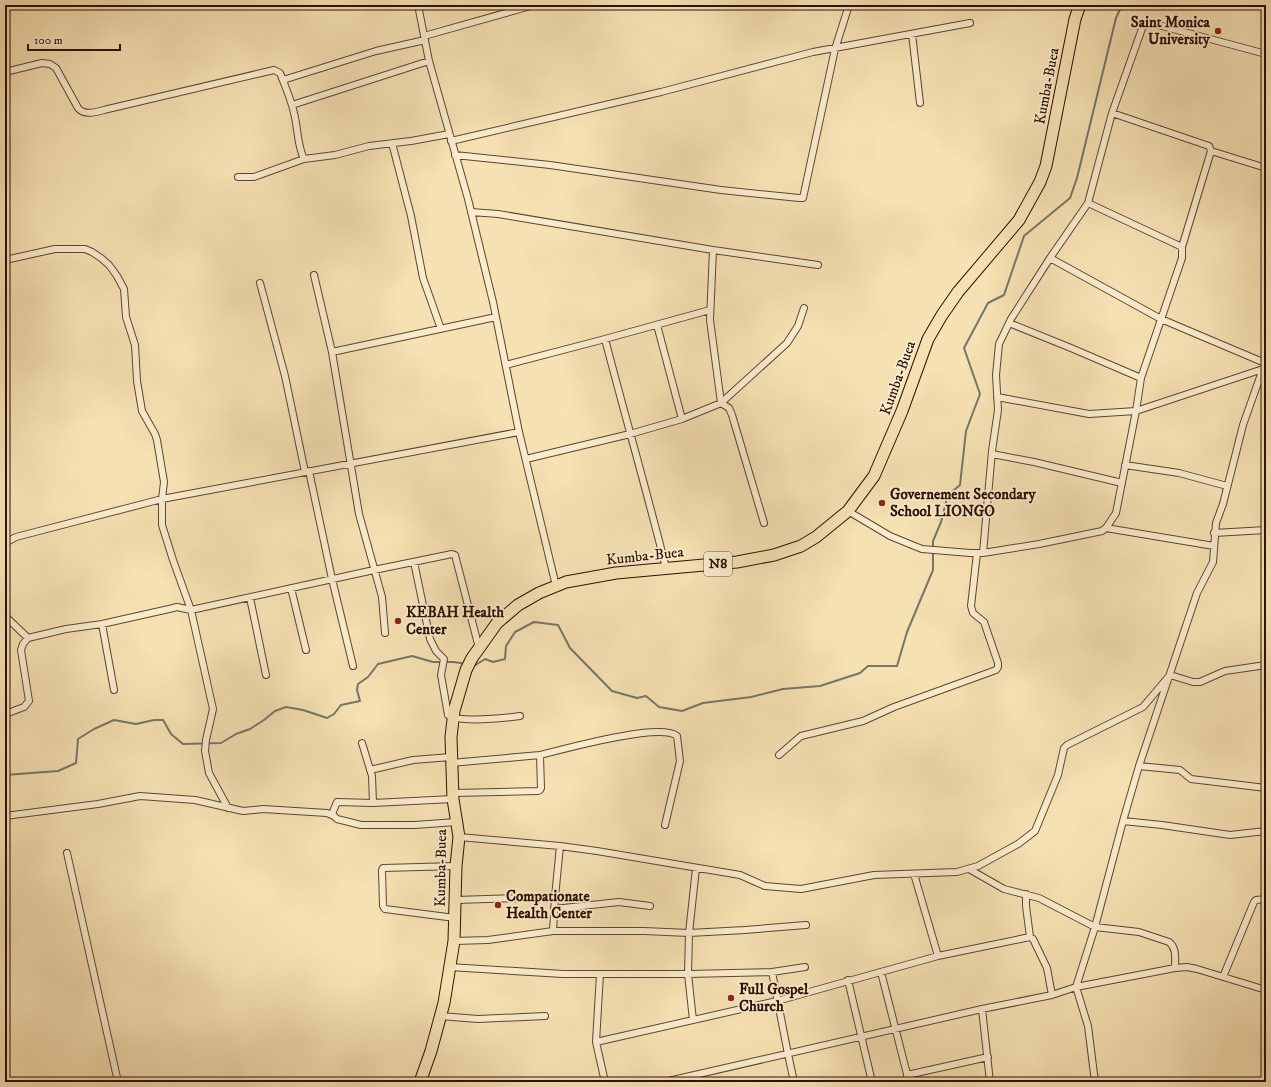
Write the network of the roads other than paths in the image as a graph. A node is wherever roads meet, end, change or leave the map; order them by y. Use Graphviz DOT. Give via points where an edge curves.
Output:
graph roads {
  1 [pos="418,5"];
  2 [pos="534,5"];
  3 [pos="849,5"];
  4 [pos="1080,5"];
  5 [pos="970,23"];
  6 [pos="912,34"];
  7 [pos="424,38"];
  8 [pos="835,49"];
  9 [pos="1266,54"];
  10 [pos="430,61"];
  11 [pos="5,72"];
  12 [pos="283,80"];
  13 [pos="920,103"];
  14 [pos="292,105"];
  15 [pos="1112,113"];
  16 [pos="449,134"];
  17 [pos="451,141"];
  18 [pos="392,143"];
  19 [pos="1211,151"];
  20 [pos="455,155"];
  21 [pos="304,159"];
  22 [pos="1266,168"];
  23 [pos="238,177"];
  24 [pos="1088,203"];
  25 [pos="471,212"];
  26 [pos="1182,247"];
  27 [pos="713,250"];
  28 [pos="1050,258"];
  29 [pos="5,260"];
  30 [pos="818,265"];
  31 [pos="314,275"];
  32 [pos="260,284"];
  33 [pos="804,308"];
  34 [pos="710,310"];
  35 [pos="496,318"];
  36 [pos="1161,319"];
  37 [pos="1009,323"];
  38 [pos="657,325"];
  39 [pos="441,329"];
  40 [pos="605,339"];
  41 [pos="332,352"];
  42 [pos="506,365"];
  43 [pos="1265,365"];
  44 [pos="1141,378"];
  45 [pos="997,397"];
  46 [pos="721,403"];
  47 [pos="1136,411"];
  48 [pos="682,419"];
  49 [pos="519,432"];
  50 [pos="630,434"];
  51 [pos="992,454"];
  52 [pos="526,459"];
  53 [pos="351,464"];
  54 [pos="1125,465"];
  55 [pos="307,472"];
  56 [pos="1122,483"];
  57 [pos="1227,486"];
  58 [pos="162,499"];
  59 [pos="848,511"];
  60 [pos="764,523"];
  61 [pos="1106,528"];
  62 [pos="1266,530"];
  63 [pos="1214,533"];
  64 [pos="5,543"];
  65 [pos="1214,546"];
  66 [pos="980,553"];
  67 [pos="414,562"];
  68 [pos="666,568"];
  69 [pos="374,570"];
  70 [pos="332,579"];
  71 [pos="556,586"];
  72 [pos="291,588"];
  73 [pos="5,596"];
  74 [pos="250,598"];
  75 [pos="191,610"];
  76 [pos="102,624"];
  77 [pos="385,633"];
  78 [pos="28,638"];
  79 [pos="479,648"];
  80 [pos="306,650"];
  81 [pos="1266,665"];
  82 [pos="353,666"];
  83 [pos="266,674"];
  84 [pos="1170,675"];
  85 [pos="114,690"];
  86 [pos="5,714"];
  87 [pos="520,716"];
  88 [pos="452,717"];
  89 [pos="362,743"];
  90 [pos="540,755"];
  91 [pos="779,755"];
  92 [pos="451,760"];
  93 [pos="1140,766"];
  94 [pos="370,770"];
  95 [pos="1266,788"];
  96 [pos="453,796"];
  97 [pos="373,803"];
  98 [pos="228,808"];
  99 [pos="332,814"];
  100 [pos="5,816"];
  101 [pos="1123,821"];
  102 [pos="456,822"];
  103 [pos="665,825"];
  104 [pos="1266,831"];
  105 [pos="459,837"];
  106 [pos="560,846"];
  107 [pos="67,853"];
  108 [pos="456,866"];
  109 [pos="696,868"];
  110 [pos="969,869"];
  111 [pos="914,874"];
  112 [pos="1026,894"];
  113 [pos="555,897"];
  114 [pos="1266,899"];
  115 [pos="456,900"];
  116 [pos="650,906"];
  117 [pos="554,909"];
  118 [pos="455,918"];
  119 [pos="806,925"];
  120 [pos="1095,927"];
  121 [pos="553,931"];
  122 [pos="689,933"];
  123 [pos="1030,937"];
  124 [pos="454,941"];
  125 [pos="938,956"];
  126 [pos="449,967"];
  127 [pos="805,967"];
  128 [pos="1175,968"];
  129 [pos="772,972"];
  130 [pos="881,972"];
  131 [pos="600,974"];
  132 [pos="688,974"];
  133 [pos="1223,977"];
  134 [pos="848,980"];
  135 [pos="1076,987"];
  136 [pos="1266,990"];
  137 [pos="1052,995"];
  138 [pos="777,1001"];
  139 [pos="982,1009"];
  140 [pos="440,1016"];
  141 [pos="545,1016"];
  142 [pos="693,1020"];
  143 [pos="895,1030"];
  144 [pos="862,1037"];
  145 [pos="596,1042"];
  146 [pos="788,1054"];
  147 [pos="988,1057"];
  148 [pos="907,1075"];
  149 [pos="118,1082"];
  150 [pos="420,1082"];
  151 [pos="605,1082"];
  152 [pos="664,1082"];
  153 [pos="794,1082"];
  154 [pos="872,1082"];
  155 [pos="909,1082"];
  156 [pos="990,1082"];
  157 [pos="1095,1082"];
  1 -- 7 [label="street"];
  2 -- 7 [label="street"];
  3 -- 8 [label="street"];
  4 -- 59 [label="highway, Kumba-Buea / N8" via="1046,166 1040,182 1019,220 958,292 942,315 928,339 902,411 874,476"];
  5 -- 6 [label="street"];
  6 -- 8 [label="street"];
  6 -- 13 [label="street"];
  7 -- 10 [label="street"];
  7 -- 12 [label="street"];
  8 -- 17 [label="street"];
  8 -- 20 [label="street" via="803,198 721,190 557,166"];
  9 -- 15 [label="street" via="1146,22"];
  10 -- 14 [label="street"];
  10 -- 16 [label="street"];
  11 -- 12 [label="street" via="42,63 50,64 56,68 78,108 86,113 274,70 280,73"];
  12 -- 14 [label="street"];
  14 -- 21 [label="street"];
  15 -- 19 [label="street" via="1209,146"];
  15 -- 24 [label="street"];
  16 -- 17 [label="street"];
  16 -- 18 [label="street"];
  17 -- 20 [label="street"];
  18 -- 21 [label="street"];
  18 -- 39 [label="street" via="410,210 423,278"];
  19 -- 22 [label="street"];
  19 -- 26 [label="street"];
  20 -- 25 [label="street"];
  21 -- 23 [label="street" via="254,177"];
  24 -- 26 [label="street"];
  24 -- 28 [label="street"];
  25 -- 27 [label="street" via="503,215"];
  25 -- 35 [label="street"];
  26 -- 36 [label="street" via="1182,258"];
  27 -- 30 [label="street"];
  27 -- 34 [label="street"];
  28 -- 36 [label="street"];
  28 -- 37 [label="street"];
  29 -- 58 [label="street" via="55,249 85,249 101,258 117,276 124,289 126,317 135,345 142,411 157,440 164,482"];
  31 -- 41 [label="street"];
  32 -- 55 [label="street"];
  33 -- 46 [label="street" via="798,326 786,343"];
  34 -- 38 [label="street"];
  34 -- 46 [label="street"];
  35 -- 39 [label="street"];
  35 -- 42 [label="street"];
  36 -- 43 [label="street"];
  36 -- 44 [label="street"];
  37 -- 44 [label="street"];
  37 -- 45 [label="street" via="997,350"];
  38 -- 40 [label="street"];
  38 -- 48 [label="street"];
  39 -- 41 [label="street"];
  40 -- 42 [label="street"];
  40 -- 50 [label="street"];
  41 -- 53 [label="street"];
  42 -- 49 [label="street"];
  43 -- 47 [label="street"];
  43 -- 57 [label="street" via="1243,425"];
  44 -- 47 [label="street"];
  45 -- 47 [label="street" via="1089,414"];
  45 -- 51 [label="street" via="998,410"];
  46 -- 48 [label="street"];
  46 -- 60 [label="street" via="729,408"];
  47 -- 54 [label="street"];
  48 -- 50 [label="street"];
  49 -- 52 [label="street"];
  49 -- 53 [label="street"];
  50 -- 52 [label="street"];
  50 -- 68 [label="street"];
  51 -- 56 [label="street"];
  51 -- 66 [label="street"];
  52 -- 71 [label="street"];
  53 -- 55 [label="street"];
  53 -- 69 [label="street" via="359,514"];
  54 -- 56 [label="street"];
  54 -- 57 [label="street" via="1178,473"];
  55 -- 58 [label="street"];
  55 -- 70 [label="street"];
  56 -- 61 [label="street" via="1116,513"];
  57 -- 63 [label="street"];
  58 -- 64 [label="street" via="16,537"];
  58 -- 75 [label="street" via="162,525"];
  59 -- 66 [label="street" via="890,536 922,549"];
  59 -- 68 [label="highway, Kumba-Buea / N8" via="798,548 737,562"];
  61 -- 65 [label="street"];
  61 -- 66 [label="street" via="1039,544"];
  62 -- 63 [label="street"];
  63 -- 65 [label="street"];
  65 -- 84 [label="street" via="1213,562 1198,593"];
  66 -- 91 [label="street" via="971,606 973,613 984,622 998,663 996,670 863,721 801,736"];
  67 -- 69 [label="street"];
  67 -- 79 [label="street" via="455,555"];
  67 -- 88 [label="street" via="430,639 444,659 441,675 448,715"];
  68 -- 71 [label="highway, Kumba-Buea / N8" via="609,573 571,580"];
  69 -- 70 [label="street"];
  69 -- 77 [label="street" via="382,597"];
  70 -- 72 [label="street"];
  70 -- 82 [label="street"];
  71 -- 79 [label="highway, Kumba-Buea / N8" via="518,605 497,623"];
  72 -- 74 [label="street"];
  72 -- 80 [label="street"];
  73 -- 78 [label="street" via="5,616"];
  74 -- 75 [label="street"];
  74 -- 83 [label="street"];
  75 -- 76 [label="street" via="177,607"];
  75 -- 98 [label="street" via="214,709 206,740 209,773"];
  76 -- 78 [label="street"];
  76 -- 85 [label="street"];
  78 -- 86 [label="street" via="21,650 29,701 24,707"];
  79 -- 88 [label="highway, Kumba-Buea / N8" via="466,670"];
  81 -- 84 [label="street" via="1225,671 1200,682"];
  84 -- 93 [label="street"];
  84 -- 110 [label="street" via="1143,707 1067,745 1036,831 1018,844"];
  87 -- 88 [label="street" via="496,719"];
  88 -- 92 [label="highway, Kumba-Buea / N8"];
  89 -- 94 [label="street"];
  90 -- 92 [label="street"];
  90 -- 96 [label="street" via="540,790"];
  90 -- 103 [label="street" via="628,734 674,733 677,736 680,761"];
  92 -- 94 [label="street" via="413,760"];
  92 -- 96 [label="highway, Kumba-Buea / N8"];
  93 -- 95 [label="street" via="1180,770 1191,779"];
  93 -- 101 [label="street"];
  94 -- 97 [label="street"];
  96 -- 97 [label="street"];
  96 -- 102 [label="highway, Kumba-Buea / N8"];
  97 -- 99 [label="street" via="337,802"];
  98 -- 99 [label="street" via="243,811 269,809"];
  98 -- 100 [label="street" via="191,799 140,796"];
  99 -- 102 [label="street" via="337,819 361,825"];
  101 -- 104 [label="street" via="1230,835"];
  101 -- 120 [label="street"];
  102 -- 105 [label="highway, Kumba-Buea / N8"];
  105 -- 106 [label="street"];
  105 -- 108 [label="highway, Kumba-Buea / N8"];
  106 -- 109 [label="street"];
  106 -- 113 [label="street"];
  107 -- 149 [label="street"];
  108 -- 115 [label="highway, Kumba-Buea / N8"];
  108 -- 118 [label="street" via="382,870 385,909"];
  109 -- 111 [label="street" via="740,875 765,886 801,889 870,876"];
  109 -- 122 [label="street"];
  110 -- 111 [label="street"];
  110 -- 112 [label="street" via="1004,889"];
  111 -- 125 [label="street"];
  112 -- 120 [label="street" via="1039,898"];
  112 -- 123 [label="street"];
  113 -- 115 [label="street"];
  113 -- 117 [label="street"];
  114 -- 133 [label="street" via="1254,902"];
  115 -- 118 [label="highway, Kumba-Buea / N8"];
  116 -- 117 [label="street" via="619,902"];
  117 -- 121 [label="street"];
  118 -- 124 [label="highway, Kumba-Buea / N8"];
  119 -- 122 [label="street"];
  120 -- 128 [label="street" via="1139,932 1169,942 1175,949"];
  120 -- 135 [label="street"];
  121 -- 122 [label="street"];
  121 -- 124 [label="street" via="488,940"];
  122 -- 132 [label="street"];
  123 -- 125 [label="street"];
  123 -- 137 [label="street" via="1047,968"];
  124 -- 126 [label="highway, Kumba-Buea / N8"];
  125 -- 130 [label="street"];
  126 -- 131 [label="street"];
  126 -- 140 [label="highway, Kumba-Buea / N8"];
  127 -- 129 [label="street"];
  128 -- 133 [label="street" via="1187,967"];
  128 -- 135 [label="street"];
  129 -- 132 [label="street"];
  129 -- 138 [label="street"];
  130 -- 134 [label="street"];
  130 -- 143 [label="street"];
  131 -- 132 [label="street"];
  131 -- 145 [label="street"];
  132 -- 142 [label="street"];
  133 -- 136 [label="street"];
  134 -- 138 [label="street"];
  134 -- 144 [label="street"];
  135 -- 137 [label="street"];
  135 -- 157 [label="street" via="1088,1026"];
  137 -- 139 [label="street"];
  138 -- 142 [label="street"];
  138 -- 146 [label="street"];
  139 -- 143 [label="street"];
  139 -- 147 [label="street"];
  140 -- 141 [label="street" via="478,1020"];
  140 -- 150 [label="highway, Kumba-Buea / N8"];
  142 -- 145 [label="street"];
  143 -- 144 [label="street"];
  143 -- 148 [label="street"];
  144 -- 146 [label="street"];
  144 -- 154 [label="street"];
  145 -- 151 [label="street"];
  146 -- 152 [label="street"];
  146 -- 153 [label="street"];
  147 -- 148 [label="street"];
  147 -- 156 [label="street"];
  148 -- 155 [label="street"];
}
